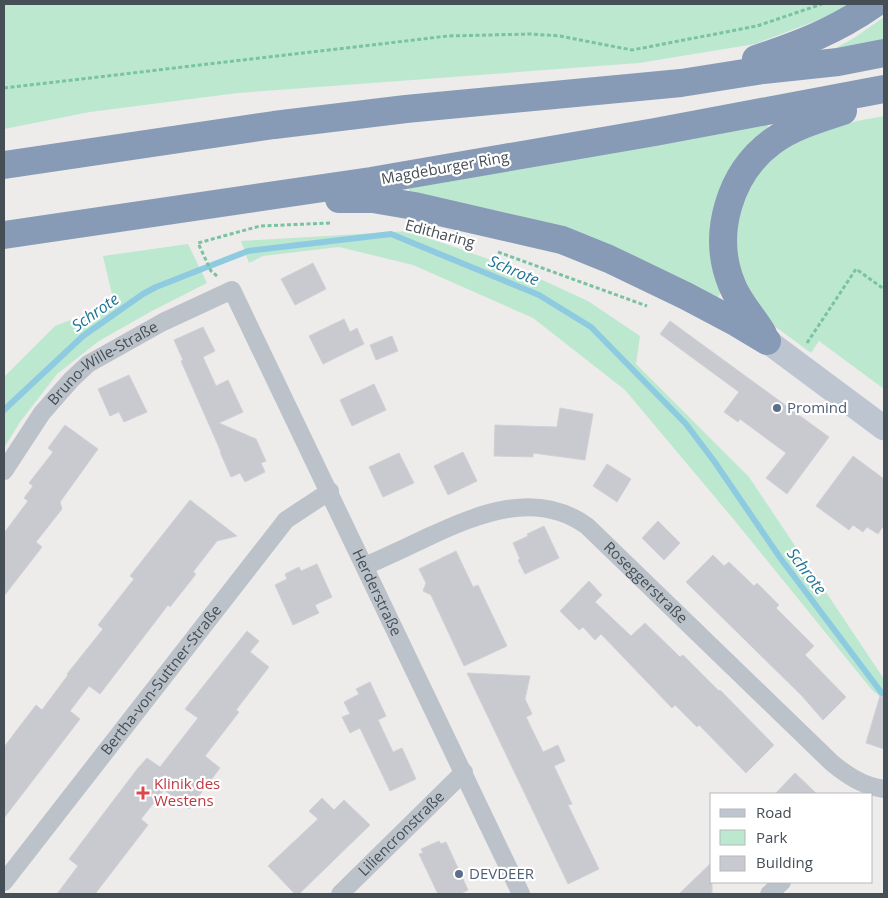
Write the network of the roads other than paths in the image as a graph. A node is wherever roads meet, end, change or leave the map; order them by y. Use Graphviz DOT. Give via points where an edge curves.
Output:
graph roads {
  1 [pos="874,4"];
  2 [pos="884,53"];
  3 [pos="681,83"];
  4 [pos="884,90"];
  5 [pos="884,98"];
  6 [pos="4,166"];
  7 [pos="218,204"];
  8 [pos="4,235"];
  9 [pos="232,290"];
  10 [pos="767,342"];
  11 [pos="884,428"];
  12 [pos="4,472"];
  13 [pos="330,491"];
  14 [pos="365,566"];
  15 [pos="464,772"];
  16 [pos="876,790"];
  17 [pos="4,882"];
  18 [pos="781,883"];
  19 [pos="340,894"];
  20 [pos="520,894"];
  21 [pos="769,894"];
  1 -- 3 [label="highway" via="838,28 807,42"];
  2 -- 3 [label="highway"];
  3 -- 6 [label="highway" via="274,125"];
  4 -- 7 [label="highway, Magdeburger Ring" via="606,141"];
  5 -- 10 [label="highway" via="809,122 784,134 757,155 734,189 725,225 724,250 728,272 738,297"];
  7 -- 8 [label="highway, Magdeburger Ring"];
  7 -- 10 [label="highway" via="373,199 562,240 686,296"];
  9 -- 12 [label="street, Bruno-Wille-Straße" via="163,322 88,364 42,413"];
  9 -- 13 [label="street, Herderstraße"];
  10 -- 11 [label="street"];
  13 -- 14 [label="street, Herderstraße"];
  13 -- 17 [label="street, Bertha-von-Suttner-Straße" via="286,520"];
  14 -- 15 [label="street, Herderstraße"];
  14 -- 16 [label="street, Roseggerstraße" via="466,519 491,511 531,507 576,518 832,763"];
  15 -- 19 [label="street, Liliencronstraße"];
  15 -- 20 [label="street, Herderstraße"];
  18 -- 21 [label="street"];
}
